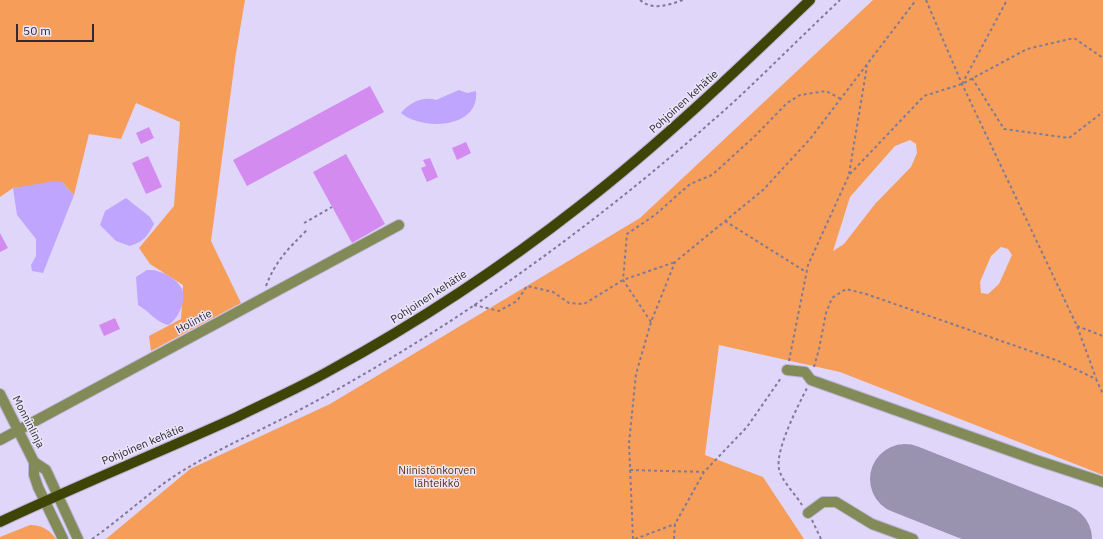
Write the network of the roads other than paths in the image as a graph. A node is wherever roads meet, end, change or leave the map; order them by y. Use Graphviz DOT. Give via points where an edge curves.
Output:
graph roads {
  1 [pos="810,0"];
  2 [pos="399,225"];
  3 [pos="787,370"];
  4 [pos="0,394"];
  5 [pos="18,429"];
  6 [pos="0,440"];
  7 [pos="34,462"];
  8 [pos="1103,482"];
  9 [pos="57,495"];
  10 [pos="44,501"];
  11 [pos="808,513"];
  12 [pos="0,522"];
  13 [pos="63,539"];
  14 [pos="78,539"];
  15 [pos="913,539"];
  1 -- 9 [label="main road, Pohjoinen kehätie" via="706,98 588,200 530,244 432,311 326,373 268,402"];
  2 -- 5 [label="street, Holintie"];
  3 -- 8 [label="street" via="805,372 811,380"];
  4 -- 5 [label="street, Monninlinja"];
  5 -- 6 [label="street, Holintie"];
  5 -- 7 [label="street, Monninlinja"];
  7 -- 9 [label="street, Monninlinja" via="46,470"];
  7 -- 10 [label="street, Monninlinja" via="34,475"];
  9 -- 10 [label="main road, Pohjoinen kehätie"];
  9 -- 14 [label="street, Monninlinja"];
  10 -- 12 [label="main road, Pohjoinen kehätie"];
  10 -- 13 [label="street, Monninlinja"];
  11 -- 15 [label="street" via="823,502 836,502 872,524"];
}
